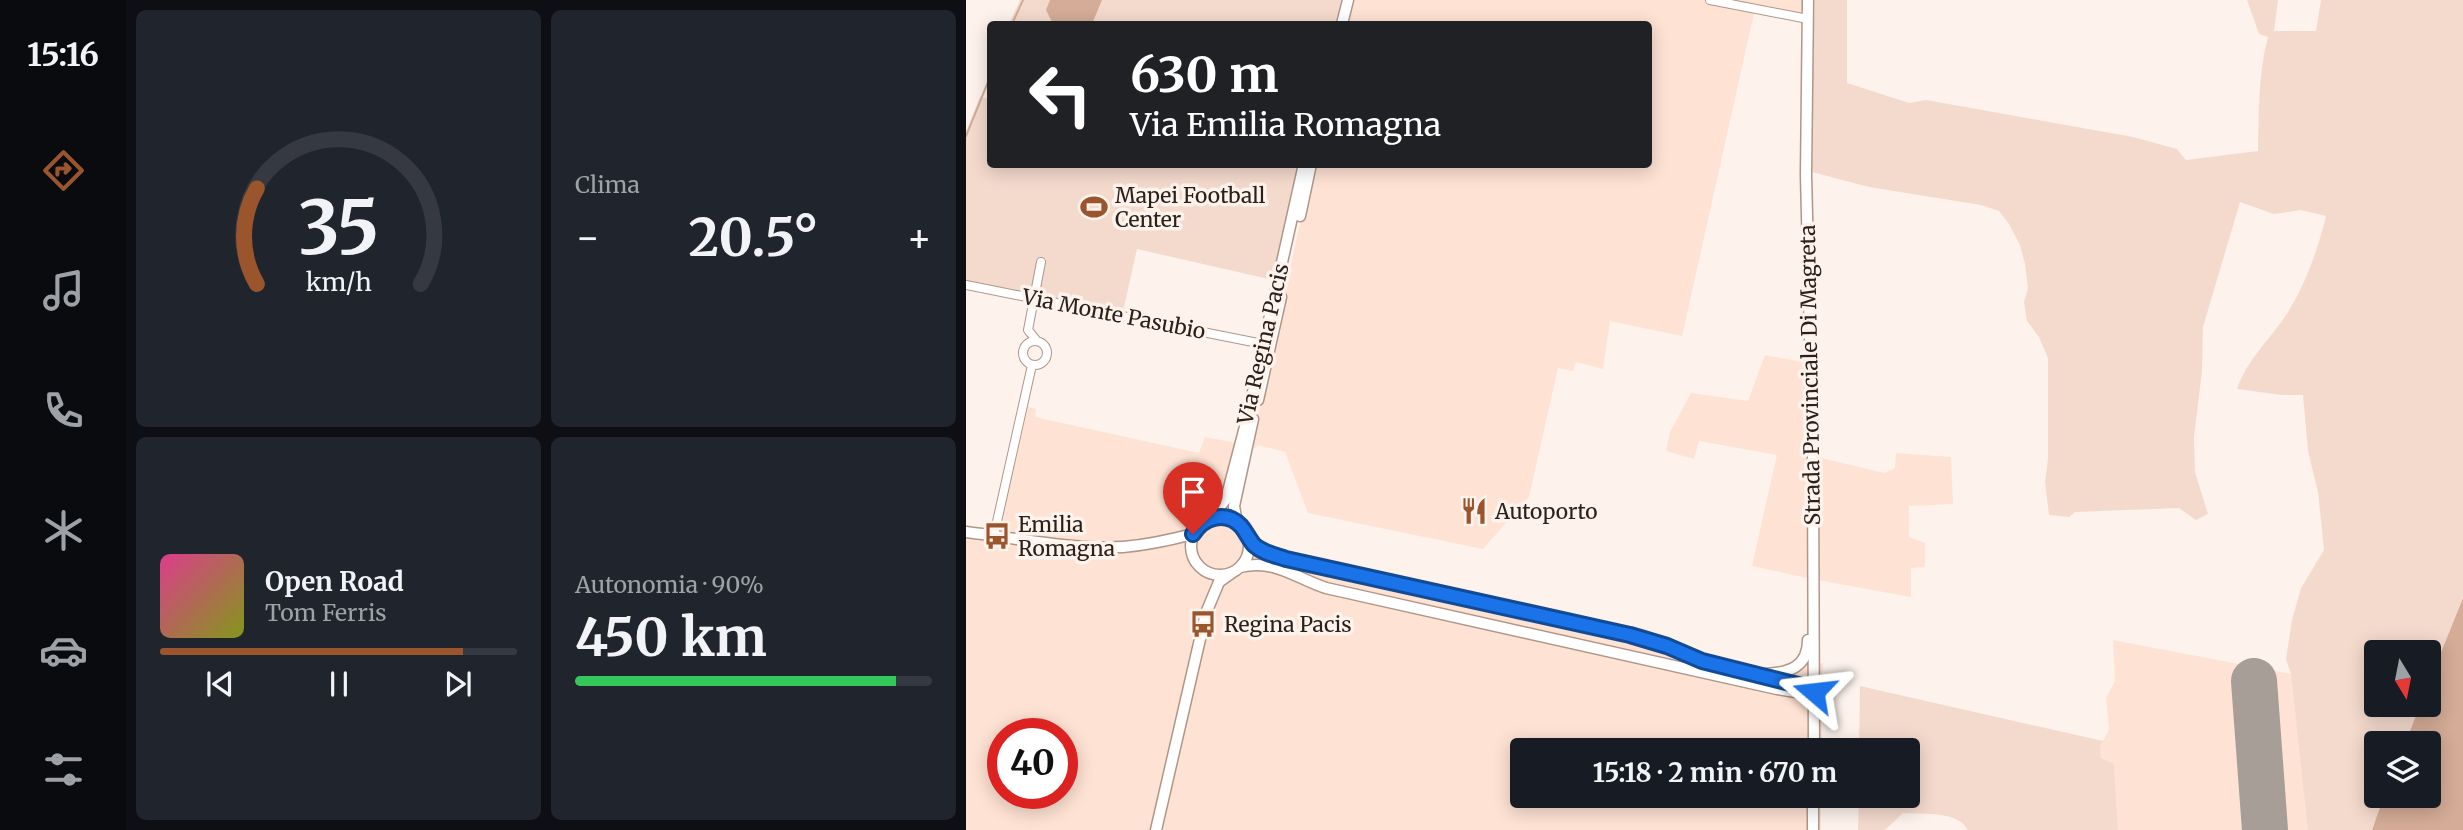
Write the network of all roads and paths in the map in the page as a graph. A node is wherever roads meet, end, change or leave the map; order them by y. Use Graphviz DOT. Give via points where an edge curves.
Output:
graph roads {
  1 [pos="1341,0"];
  2 [pos="1348,0"];
  3 [pos="1710,0"];
  4 [pos="1808,0"];
  5 [pos="1808,19"];
  6 [pos="1336,21"];
  7 [pos="1343,21"];
  8 [pos="1303,168"];
  9 [pos="1310,168"];
  10 [pos="1041,262"];
  11 [pos="966,285"];
  12 [pos="1034,299"];
  13 [pos="1037,341"];
  14 [pos="1263,344"];
  15 [pos="1032,365"];
  16 [pos="1211,518"];
  17 [pos="1237,523"];
  18 [pos="966,532"];
  19 [pos="1246,532"];
  20 [pos="1193,534"];
  21 [pos="994,536"];
  22 [pos="1165,541"];
  23 [pos="1191,554"];
  24 [pos="1201,568"];
  25 [pos="1237,570"];
  26 [pos="1814,596"];
  27 [pos="1206,613"];
  28 [pos="1630,635"];
  29 [pos="1630,656"];
  30 [pos="1757,674"];
  31 [pos="1777,690"];
  32 [pos="1814,692"];
  33 [pos="1808,738"];
  34 [pos="1814,738"];
  35 [pos="1813,808"];
  36 [pos="1156,830"];
  37 [pos="1813,830"];
  1 -- 6 [label="street"];
  2 -- 7 [label="street"];
  3 -- 5 [label="street"];
  4 -- 5 [label="street, Strada Provinciale Di Magreta"];
  5 -- 26 [label="street, Strada Provinciale Di Magreta" via="1806,174"];
  8 -- 14 [label="street, Via Regina Pacis"];
  9 -- 17 [label="street, Via Regina Pacis" via="1234,506"];
  10 -- 12 [label="street"];
  11 -- 12 [label="street, Via Monte Pasubio"];
  12 -- 13 [label="street" via="1028,330"];
  12 -- 14 [label="street, Via Monte Pasubio"];
  13 -- 15 [label="street" via="1044,345 1046,356"];
  13 -- 15 [label="street" via="1026,344 1022,352"];
  14 -- 16 [label="street, Via Regina Pacis" via="1226,499"];
  15 -- 21 [label="street"];
  16 -- 17 [label="street" via="1225,517"];
  16 -- 20 [label="street"];
  17 -- 19 [label="street"];
  18 -- 21 [label="street"];
  19 -- 25 [label="street" via="1249,551"];
  19 -- 28 [label="street" via="1263,552 1286,559"];
  20 -- 22 [label="street"];
  20 -- 23 [label="street"];
  21 -- 22 [label="street" via="1093,547"];
  22 -- 23 [label="street"];
  23 -- 24 [label="street"];
  24 -- 25 [label="street" via="1216,575"];
  24 -- 27 [label="street" via="1208,586"];
  25 -- 27 [label="street" via="1219,582"];
  25 -- 29 [label="street" via="1270,564 1326,588"];
  26 -- 30 [label="street" via="1808,647 1800,665 1780,674"];
  26 -- 32 [label="street, Strada Provinciale Di Magreta"];
  27 -- 36 [label="street"];
  28 -- 29 [label="street" via="1636,646"];
  28 -- 30 [label="street" via="1702,661"];
  29 -- 31 [label="street"];
  30 -- 32 [label="street"];
  31 -- 32 [label="street"];
  31 -- 33 [label="street" via="1808,707"];
  32 -- 34 [label="street, Strada Provinciale Di Magreta"];
  35 -- 37 [label="street"];
}
